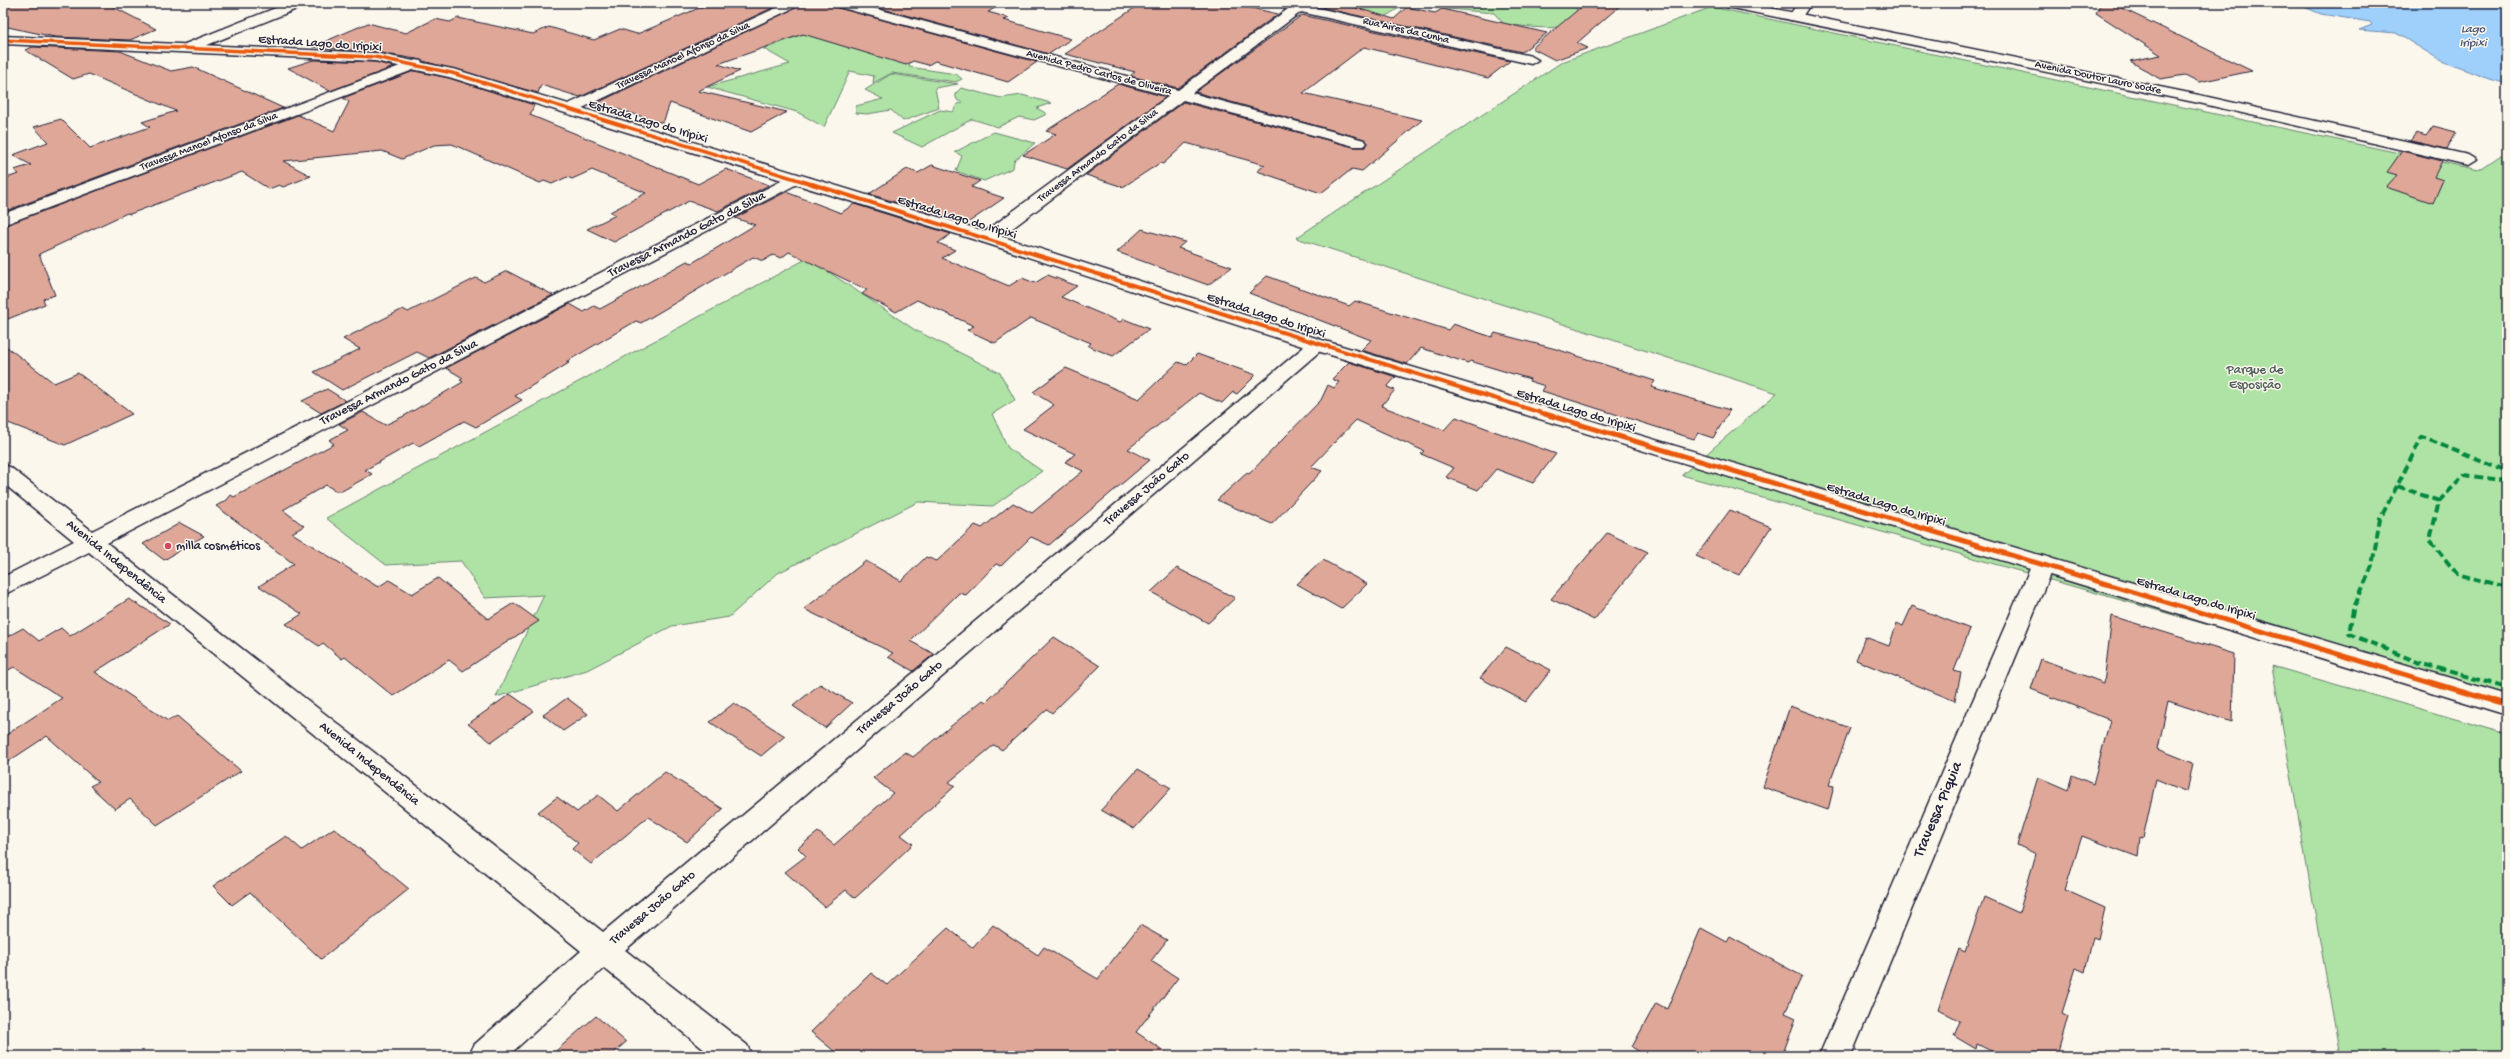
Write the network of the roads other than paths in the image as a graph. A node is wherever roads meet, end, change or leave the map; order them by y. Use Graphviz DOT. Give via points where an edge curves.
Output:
graph roads {
  1 [pos="266,3"];
  2 [pos="299,3"];
  3 [pos="798,3"];
  4 [pos="840,3"];
  5 [pos="1281,3"];
  6 [pos="1727,3"];
  7 [pos="1806,3"];
  8 [pos="1302,5"];
  9 [pos="283,9"];
  10 [pos="1795,17"];
  11 [pos="3,40"];
  12 [pos="190,47"];
  13 [pos="1531,60"];
  14 [pos="416,64"];
  15 [pos="1180,95"];
  16 [pos="569,109"];
  17 [pos="1358,143"];
  18 [pos="2468,160"];
  19 [pos="795,179"];
  20 [pos="3,220"];
  21 [pos="988,238"];
  22 [pos="1318,345"];
  23 [pos="3,472"];
  24 [pos="90,541"];
  25 [pos="2043,564"];
  26 [pos="3,587"];
  27 [pos="2507,705"];
  28 [pos="603,950"];
  29 [pos="485,1056"];
  30 [pos="736,1056"];
  31 [pos="1835,1056"];
  1 -- 9 [label="street"];
  2 -- 9 [label="street"];
  3 -- 16 [label="street, Travessa Manoel Afonso da Silva"];
  4 -- 15 [label="street, Avenida Pedro Carlos de Oliveira"];
  5 -- 8 [label="street, Rua Aires da Cunha"];
  6 -- 10 [label="street, Avenida Doutor Lauro Sodre"];
  7 -- 10 [label="street"];
  8 -- 13 [label="street, Rua Aires da Cunha"];
  8 -- 15 [label="street, Travessa Armando Gato da Silva"];
  9 -- 12 [label="street"];
  10 -- 18 [label="street, Avenida Doutor Lauro Sodre" via="2258,111"];
  11 -- 12 [label="street, Estrada Lago do Iripixi"];
  12 -- 14 [label="street, Estrada Lago do Iripixi" via="374,57"];
  14 -- 16 [label="street, Estrada Lago do Iripixi"];
  14 -- 20 [label="street, Travessa Manoel Afonso da Silva"];
  15 -- 17 [label="street, Avenida Pedro Carlos de Oliveira"];
  15 -- 21 [label="street, Travessa Armando Gato da Silva"];
  16 -- 19 [label="street, Estrada Lago do Iripixi"];
  19 -- 21 [label="street, Estrada Lago do Iripixi"];
  19 -- 24 [label="street, Travessa Armando Gato da Silva"];
  21 -- 22 [label="street, Estrada Lago do Iripixi"];
  22 -- 25 [label="street, Estrada Lago do Iripixi"];
  22 -- 28 [label="street, Travessa João Gato"];
  23 -- 24 [label="street, Avenida Independência"];
  24 -- 26 [label="street, Travessa Armando Gato da Silva"];
  24 -- 28 [label="street, Avenida Independência"];
  25 -- 27 [label="street, Estrada Lago do Iripixi"];
  25 -- 31 [label="street, Travessa Piquia"];
  28 -- 29 [label="street, Travessa João Gato"];
  28 -- 30 [label="street, Avenida Independência"];
}
